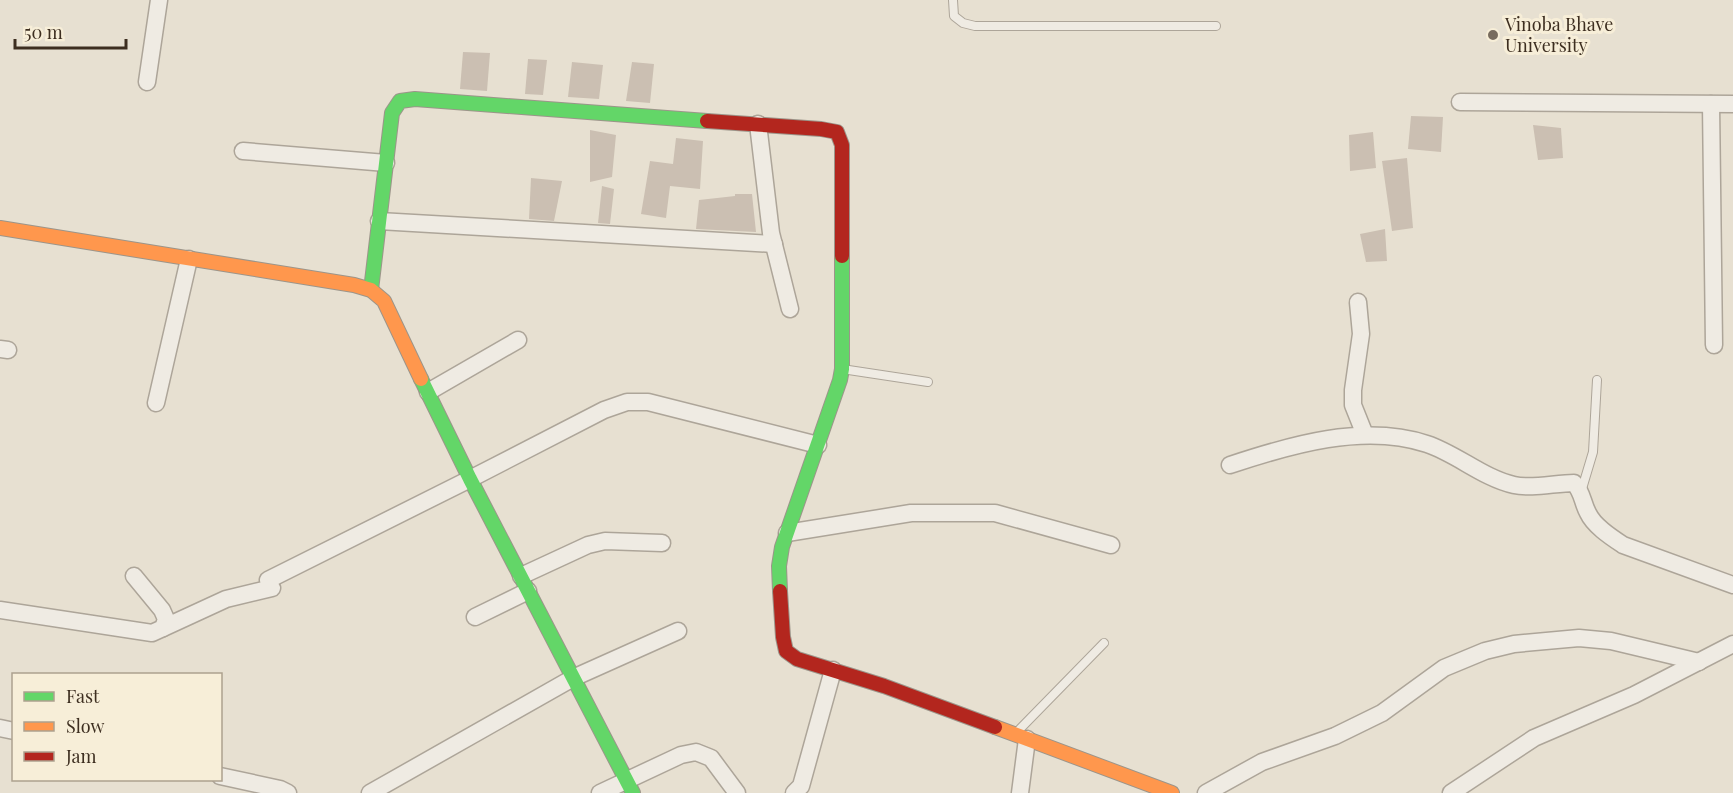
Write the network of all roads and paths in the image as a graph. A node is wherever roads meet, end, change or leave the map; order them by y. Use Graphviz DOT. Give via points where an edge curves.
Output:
graph roads {
  1 [pos="159,0"];
  2 [pos="953,0"];
  3 [pos="1216,26"];
  4 [pos="147,82"];
  5 [pos="1460,102"];
  6 [pos="1711,104"];
  7 [pos="1733,104"];
  8 [pos="758,124"];
  9 [pos="243,151"];
  10 [pos="386,163"];
  11 [pos="379,221"];
  12 [pos="0,228"];
  13 [pos="774,244"];
  14 [pos="189,259"];
  15 [pos="370,290"];
  16 [pos="1358,302"];
  17 [pos="790,309"];
  18 [pos="518,340"];
  19 [pos="1714,345"];
  20 [pos="842,369"];
  21 [pos="1597,380"];
  22 [pos="928,382"];
  23 [pos="428,392"];
  24 [pos="156,403"];
  25 [pos="1365,435"];
  26 [pos="818,445"];
  27 [pos="1230,465"];
  28 [pos="470,479"];
  29 [pos="1581,492"];
  30 [pos="787,533"];
  31 [pos="662,543"];
  32 [pos="1111,545"];
  33 [pos="134,576"];
  34 [pos="525,584"];
  35 [pos="1733,585"];
  36 [pos="0,610"];
  37 [pos="475,617"];
  38 [pos="163,628"];
  39 [pos="678,631"];
  40 [pos="1104,643"];
  41 [pos="1733,644"];
  42 [pos="1699,662"];
  43 [pos="833,670"];
  44 [pos="573,678"];
  45 [pos="1021,737"];
  46 [pos="222,776"];
  47 [pos="630,787"];
  48 [pos="288,793"];
  49 [pos="370,793"];
  50 [pos="600,793"];
  51 [pos="737,793"];
  52 [pos="794,793"];
  53 [pos="1020,793"];
  54 [pos="1172,793"];
  55 [pos="1206,793"];
  56 [pos="1451,793"];
  1 -- 4 [label="street"];
  2 -- 3 [label="lane" via="954,16 975,26"];
  5 -- 6 [label="street"];
  6 -- 7 [label="street"];
  6 -- 19 [label="street"];
  8 -- 10 [label="street" via="407,100 400,101 392,113"];
  8 -- 13 [label="street"];
  8 -- 20 [label="street" via="837,132 842,146"];
  9 -- 10 [label="street"];
  10 -- 11 [label="street"];
  11 -- 13 [label="street"];
  11 -- 15 [label="street"];
  12 -- 14 [label="street"];
  13 -- 17 [label="street"];
  14 -- 15 [label="street"];
  14 -- 24 [label="street"];
  15 -- 23 [label="street" via="384,301"];
  16 -- 25 [label="street" via="1361,334 1353,405"];
  18 -- 23 [label="street"];
  20 -- 22 [label="lane"];
  20 -- 26 [label="street"];
  21 -- 29 [label="lane" via="1593,452"];
  23 -- 28 [label="street"];
  25 -- 27 [label="street" via="1283,448"];
  25 -- 29 [label="street" via="1388,435 1428,444 1517,486 1574,483"];
  26 -- 28 [label="street" via="648,402 627,402"];
  26 -- 30 [label="street"];
  28 -- 34 [label="street"];
  28 -- 38 [label="street" via="270,584"];
  29 -- 35 [label="street" via="1588,514 1608,536"];
  30 -- 32 [label="street" via="911,513 995,513"];
  30 -- 43 [label="street" via="779,566 786,651 797,659"];
  31 -- 34 [label="street" via="605,541 588,545"];
  33 -- 38 [label="street" via="162,609 166,619"];
  34 -- 37 [label="street"];
  34 -- 44 [label="street"];
  36 -- 38 [label="street" via="152,633"];
  39 -- 44 [label="street"];
  40 -- 45 [label="lane"];
  41 -- 42 [label="street"];
  42 -- 55 [label="street" via="1611,641 1579,638 1485,651 1444,668 1382,713 1335,736 1262,762"];
  42 -- 56 [label="street" via="1518,746"];
  43 -- 45 [label="street"];
  43 -- 52 [label="street" via="801,786"];
  44 -- 47 [label="street"];
  44 -- 49 [label="street"];
  45 -- 53 [label="street"];
  45 -- 54 [label="street"];
  46 -- 48 [label="street"];
  47 -- 50 [label="street"];
  47 -- 51 [label="street" via="681,755 696,752 711,758"];
}
